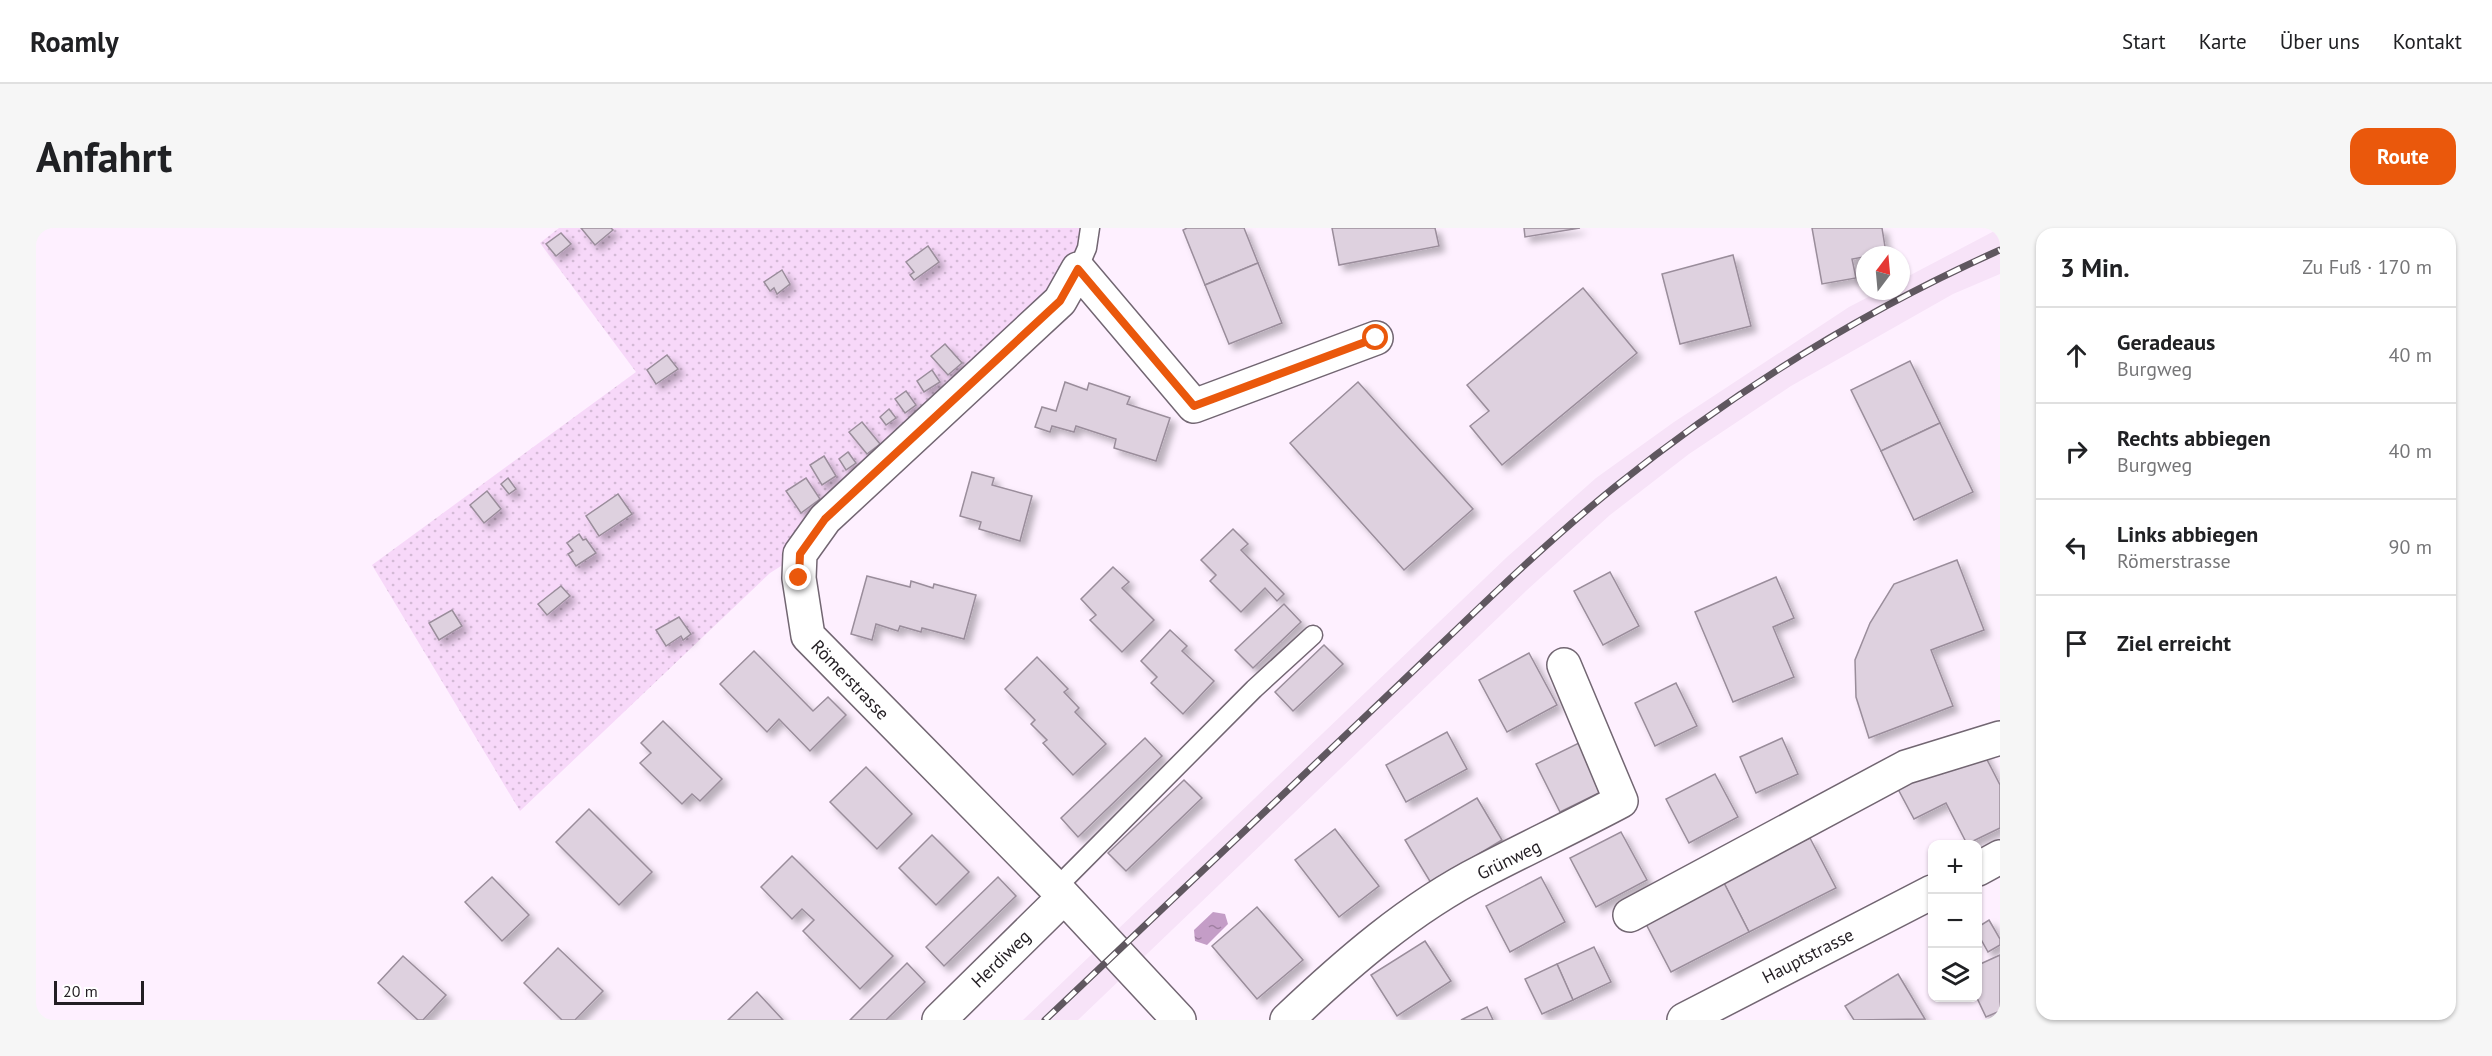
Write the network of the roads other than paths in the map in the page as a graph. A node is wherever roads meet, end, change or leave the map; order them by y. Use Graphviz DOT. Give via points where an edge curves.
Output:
graph roads {
  1 [pos="1090,228"];
  2 [pos="1078,269"];
  3 [pos="1376,338"];
  4 [pos="1312,635"];
  5 [pos="1564,665"];
  6 [pos="2000,738"];
  7 [pos="2000,857"];
  8 [pos="1982,866"];
  9 [pos="1060,893"];
  10 [pos="1928,894"];
  11 [pos="1630,915"];
  12 [pos="939,1020"];
  13 [pos="1179,1020"];
  14 [pos="1287,1020"];
  15 [pos="1684,1020"];
  1 -- 2 [label="lane"];
  2 -- 3 [label="street" via="1194,406"];
  2 -- 9 [label="street, Römerstrasse" via="1060,301 825,519 800,554 799,578 808,636"];
  4 -- 9 [label="lane" via="1254,689"];
  5 -- 14 [label="street, Grünweg" via="1622,801 1481,871 1401,922 1333,976"];
  6 -- 11 [label="street" via="1906,767"];
  7 -- 8 [label="street"];
  9 -- 12 [label="street, Herdiweg"];
  9 -- 13 [label="street, Römerstrasse"];
  10 -- 15 [label="street, Hauptstrasse"];
}
